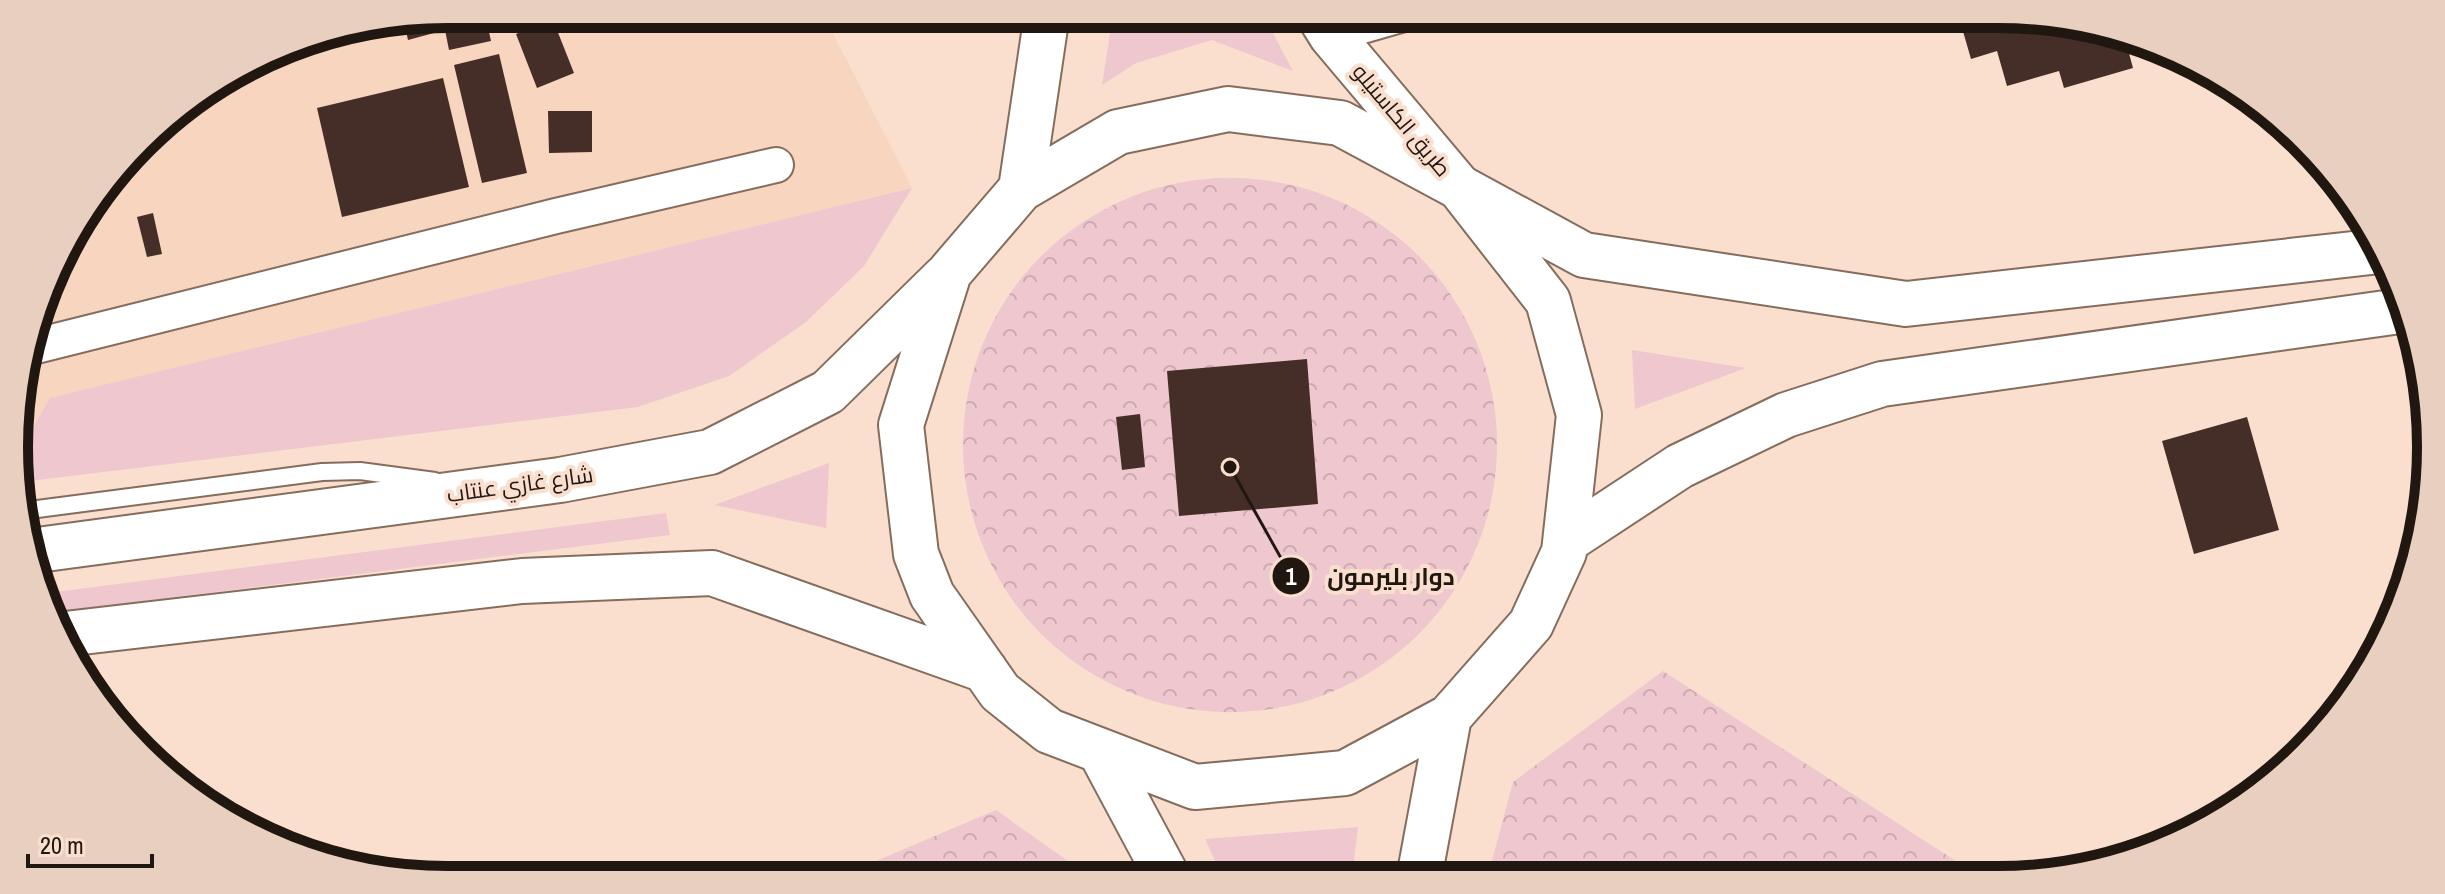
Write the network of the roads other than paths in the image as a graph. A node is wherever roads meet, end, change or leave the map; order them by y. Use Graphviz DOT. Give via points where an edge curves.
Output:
graph roads {
  1 [pos="1045,28"];
  2 [pos="1327,28"];
  3 [pos="776,165"];
  4 [pos="1459,187"];
  5 [pos="1021,189"];
  6 [pos="2369,252"];
  7 [pos="949,273"];
  8 [pos="2395,312"];
  9 [pos="41,345"];
  10 [pos="471,492"];
  11 [pos="33,510"];
  12 [pos="1566,541"];
  13 [pos="41,550"];
  14 [pos="72,633"];
  15 [pos="985,670"];
  16 [pos="1449,717"];
  17 [pos="1100,751"];
  18 [pos="1162,866"];
  19 [pos="1421,866"];
  1 -- 5 [label="main road"];
  2 -- 4 [label="main road, طريق الكاستيلو"];
  3 -- 9 [label="street"];
  4 -- 5 [label="main road" via="1340,123 1228,109 1118,132"];
  4 -- 6 [label="main road" via="1584,255 1906,304"];
  4 -- 12 [label="main road, طريق الكاستيلو" via="1548,301 1579,415"];
  5 -- 7 [label="main road, شارع غازي عنتاب"];
  7 -- 10 [label="main road, شارع غازي عنتاب" via="828,392 710,452"];
  7 -- 15 [label="main road" via="901,425 916,554 932,595"];
  8 -- 12 [label="main road" via="1882,384 1786,415 1680,466"];
  10 -- 11 [label="lane" via="398,474 322,472"];
  10 -- 13 [label="main road, شارع غازي عنتاب"];
  12 -- 16 [label="main road, طريق الكاستيلو" via="1531,624"];
  14 -- 15 [label="main road" via="522,581 712,573"];
  15 -- 17 [label="main road" via="1000,692 1049,731"];
  16 -- 17 [label="main road" via="1345,773 1195,787"];
  16 -- 19 [label="main road"];
  17 -- 18 [label="main road"];
}
